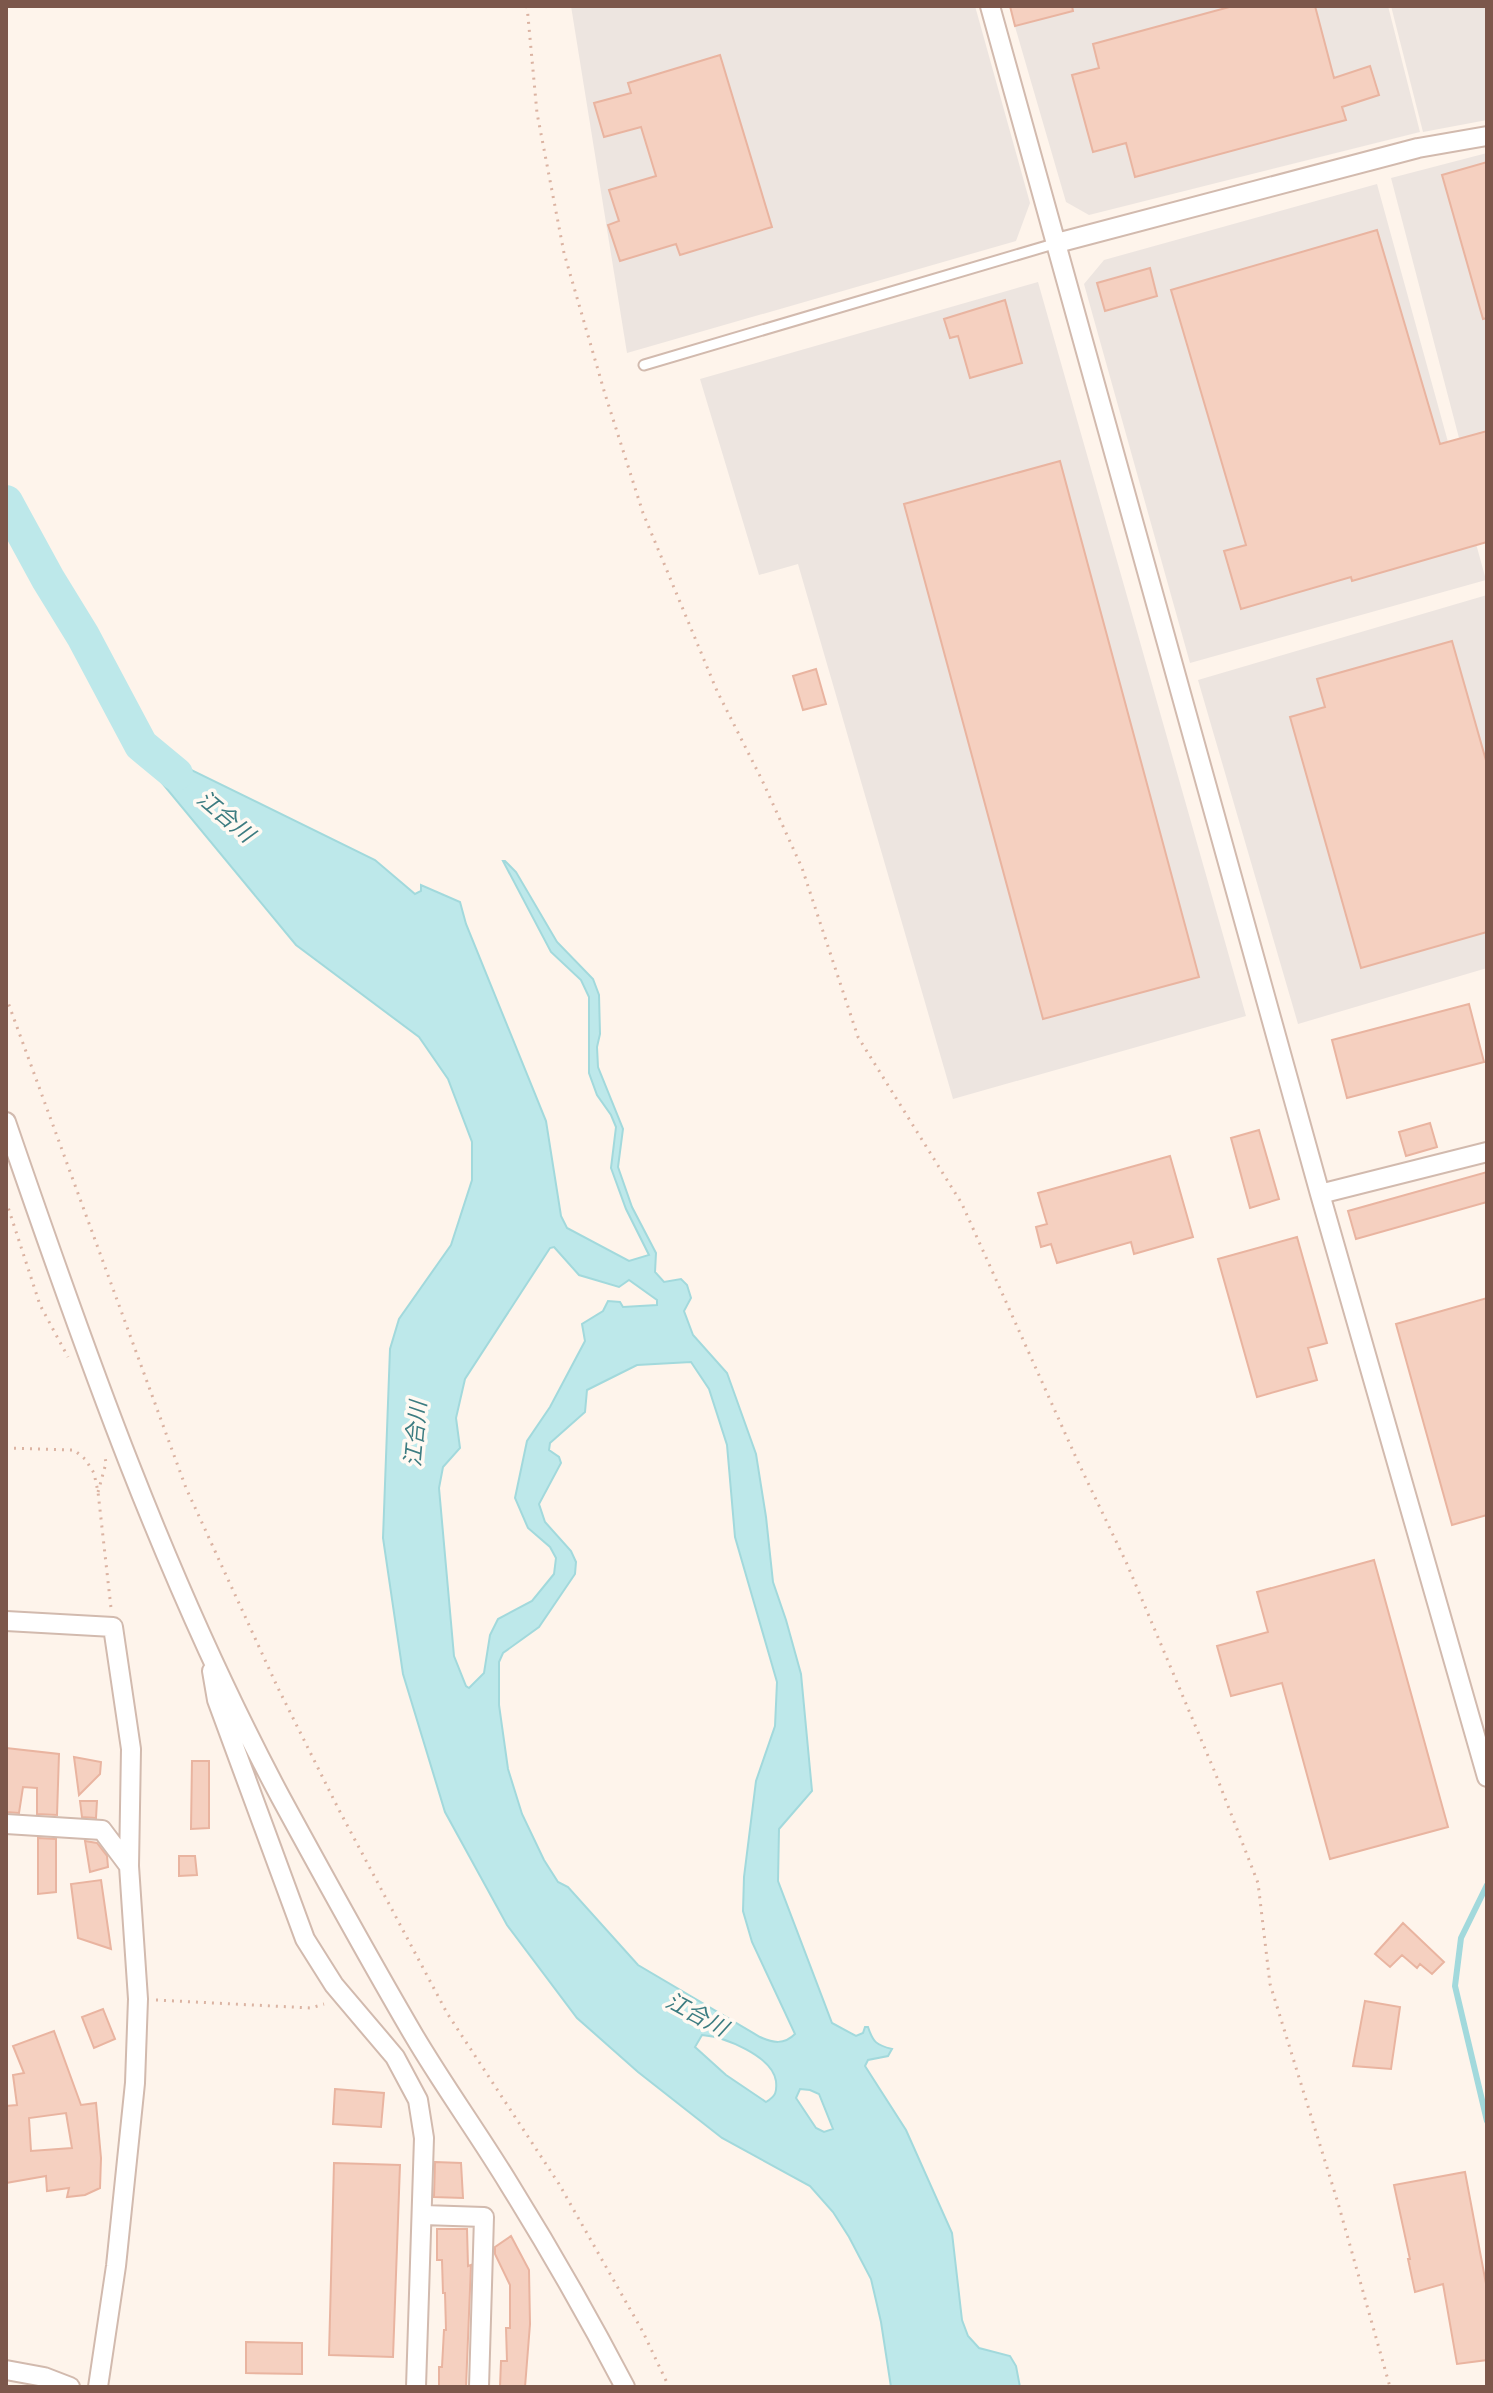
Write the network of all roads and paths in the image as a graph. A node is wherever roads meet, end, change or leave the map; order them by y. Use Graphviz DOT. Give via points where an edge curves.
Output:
graph roads {
  1 [pos="527,6"];
  2 [pos="990,6"];
  3 [pos="1487,136"];
  4 [pos="1057,243"];
  5 [pos="644,365"];
  6 [pos="6,997"];
  7 [pos="6,1122"];
  8 [pos="1487,1152"];
  9 [pos="1320,1194"];
  10 [pos="6,1201"];
  11 [pos="72,1363"];
  12 [pos="6,1448"];
  13 [pos="105,1453"];
  14 [pos="98,1492"];
  15 [pos="6,1621"];
  16 [pos="113,1627"];
  17 [pos="208,1649"];
  18 [pos="1487,1777"];
  19 [pos="6,1824"];
  20 [pos="129,1866"];
  21 [pos="334,1985"];
  22 [pos="138,1999"];
  23 [pos="423,2215"];
  24 [pos="6,2370"];
  25 [pos="70,2387"];
  26 [pos="98,2387"];
  27 [pos="416,2387"];
  28 [pos="479,2387"];
  29 [pos="625,2387"];
  30 [pos="669,2387"];
  31 [pos="1390,2387"];
  1 -- 31 [label="path" via="537,113 564,253 643,513 717,691 802,868 858,1037 962,1204 1127,1564 1214,1770 1258,1883 1270,1984"];
  2 -- 4 [label="street"];
  3 -- 4 [label="street" via="1418,148"];
  4 -- 5 [label="lane"];
  4 -- 9 [label="street"];
  6 -- 30 [label="path" via="186,1488 277,1686 447,2013 559,2184"];
  7 -- 17 [label="street" via="129,1465"];
  8 -- 9 [label="street"];
  9 -- 18 [label="street"];
  10 -- 11 [label="path" via="40,1305"];
  12 -- 14 [label="path" via="74,1450 94,1473"];
  13 -- 14 [label="path"];
  14 -- 16 [label="path"];
  15 -- 16 [label="street"];
  16 -- 20 [label="street" via="131,1749"];
  17 -- 21 [label="street" via="217,1700 305,1939"];
  17 -- 29 [label="street" via="280,1796 414,2035 584,2308"];
  19 -- 20 [label="street" via="102,1830"];
  20 -- 22 [label="street"];
  21 -- 22 [label="path" via="332,1998 311,2008"];
  21 -- 23 [label="street" via="395,2057 418,2100 424,2138"];
  22 -- 26 [label="street" via="135,2083"];
  23 -- 27 [label="street"];
  23 -- 28 [label="street" via="484,2217"];
  24 -- 25 [label="street"];
}
